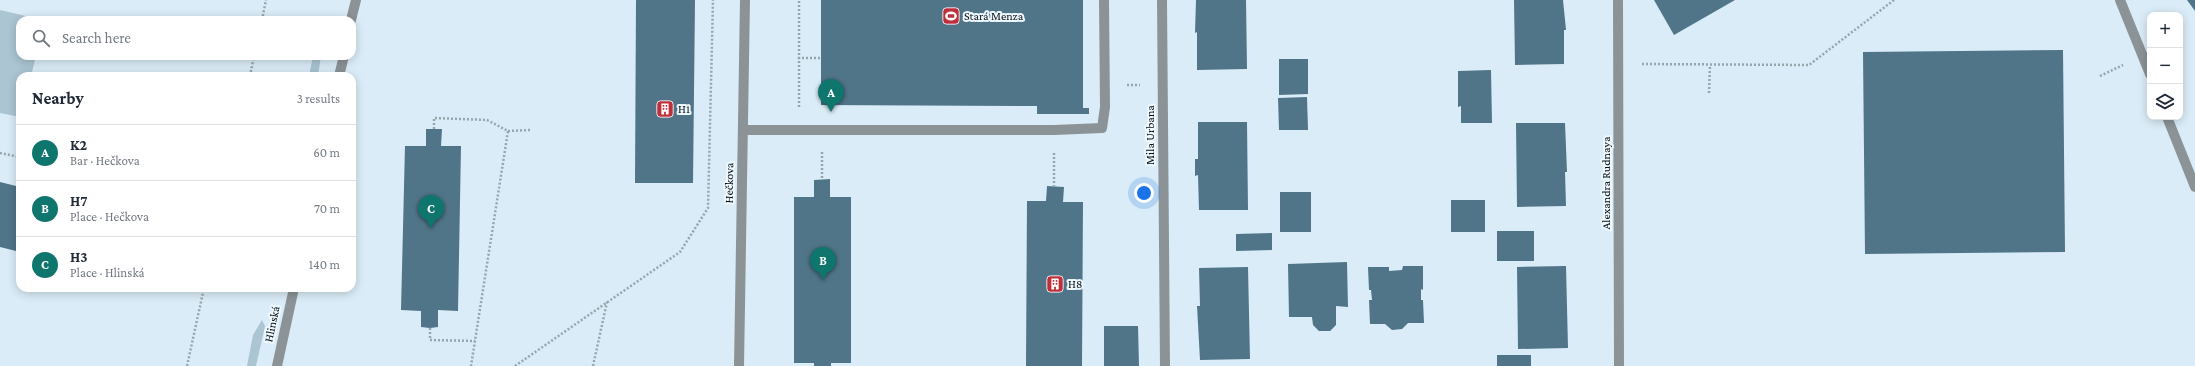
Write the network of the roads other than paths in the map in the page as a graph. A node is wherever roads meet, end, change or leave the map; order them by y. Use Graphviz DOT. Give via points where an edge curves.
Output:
graph roads {
  1 [pos="356,0"];
  2 [pos="745,0"];
  3 [pos="1104,0"];
  4 [pos="1162,0"];
  5 [pos="1618,0"];
  6 [pos="2120,0"];
  7 [pos="352,16"];
  8 [pos="343,60"];
  9 [pos="2147,67"];
  10 [pos="340,72"];
  11 [pos="2168,120"];
  12 [pos="743,130"];
  13 [pos="2195,187"];
  14 [pos="293,292"];
  15 [pos="277,366"];
  16 [pos="740,366"];
  17 [pos="1165,366"];
  18 [pos="1619,366"];
  1 -- 7 [label="street"];
  2 -- 12 [label="street, Hečkova"];
  3 -- 12 [label="street" via="1105,107 1102,128"];
  4 -- 17 [label="street, Mila Urbana"];
  5 -- 18 [label="street, Alexandra Rudnaya"];
  6 -- 9 [label="street"];
  8 -- 10 [label="street"];
  11 -- 13 [label="street"];
  12 -- 16 [label="street, Hečkova"];
  14 -- 15 [label="street, Hlinská"];
}
